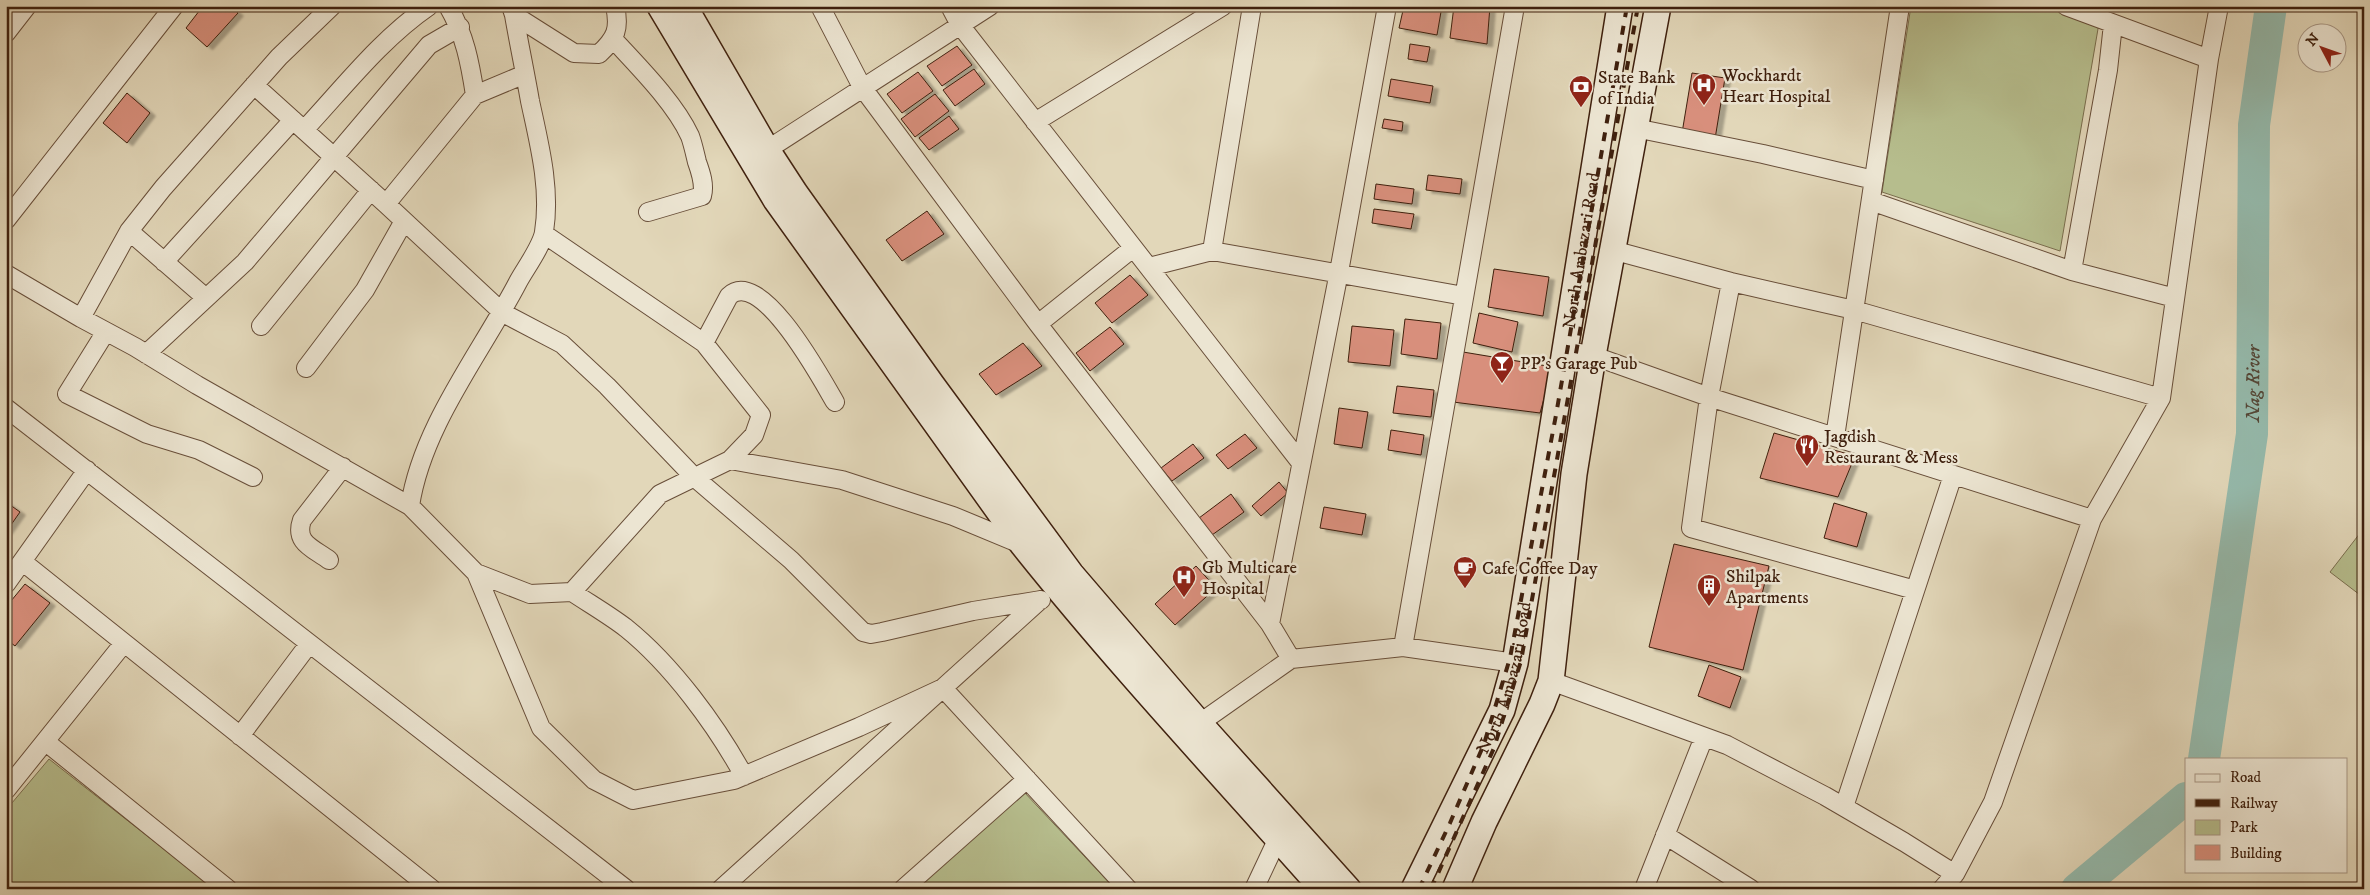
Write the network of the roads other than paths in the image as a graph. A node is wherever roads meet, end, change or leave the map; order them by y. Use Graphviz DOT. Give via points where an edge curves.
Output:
graph roads {
  1 [pos="27,6"];
  2 [pos="174,6"];
  3 [pos="332,6"];
  4 [pos="429,6"];
  5 [pos="448,6"];
  6 [pos="615,6"];
  7 [pos="660,6"];
  8 [pos="684,6"];
  9 [pos="820,6"];
  10 [pos="950,6"];
  11 [pos="990,6"];
  12 [pos="1223,6"];
  13 [pos="1252,6"];
  14 [pos="1387,6"];
  15 [pos="1515,6"];
  16 [pos="1620,6"];
  17 [pos="1658,6"];
  18 [pos="1900,6"];
  19 [pos="2066,6"];
  20 [pos="2219,6"];
  21 [pos="513,11"];
  22 [pos="2113,24"];
  23 [pos="960,25"];
  24 [pos="460,27"];
  25 [pos="6,34"];
  26 [pos="614,40"];
  27 [pos="2209,59"];
  28 [pos="525,74"];
  29 [pos="254,85"];
  30 [pos="862,88"];
  31 [pos="474,95"];
  32 [pos="1035,122"];
  33 [pos="299,125"];
  34 [pos="1635,128"];
  35 [pos="758,155"];
  36 [pos="335,157"];
  37 [pos="1874,180"];
  38 [pos="371,190"];
  39 [pos="1871,202"];
  40 [pos="386,204"];
  41 [pos="648,212"];
  42 [pos="7,215"];
  43 [pos="404,221"];
  44 [pos="129,231"];
  45 [pos="544,234"];
  46 [pos="1133,248"];
  47 [pos="1612,250"];
  48 [pos="1212,251"];
  49 [pos="164,262"];
  50 [pos="1149,268"];
  51 [pos="2072,271"];
  52 [pos="1339,272"];
  53 [pos="6,274"];
  54 [pos="1731,282"];
  55 [pos="1464,296"];
  56 [pos="206,298"];
  57 [pos="2175,298"];
  58 [pos="1854,310"];
  59 [pos="503,313"];
  60 [pos="81,318"];
  61 [pos="1038,324"];
  62 [pos="261,326"];
  63 [pos="105,333"];
  64 [pos="704,343"];
  65 [pos="1565,350"];
  66 [pos="146,354"];
  67 [pos="1594,356"];
  68 [pos="306,368"];
  69 [pos="1709,397"];
  70 [pos="2161,398"];
  71 [pos="835,402"];
  72 [pos="6,408"];
  73 [pos="1835,437"];
  74 [pos="730,460"];
  75 [pos="1301,463"];
  76 [pos="343,467"];
  77 [pos="87,470"];
  78 [pos="1953,474"];
  79 [pos="253,477"];
  80 [pos="694,477"];
  81 [pos="410,506"];
  82 [pos="2092,519"];
  83 [pos="1023,545"];
  84 [pos="329,560"];
  85 [pos="23,562"];
  86 [pos="476,573"];
  87 [pos="6,584"];
  88 [pos="1056,587"];
  89 [pos="1915,590"];
  90 [pos="572,592"];
  91 [pos="1270,624"];
  92 [pos="124,643"];
  93 [pos="309,644"];
  94 [pos="1403,647"];
  95 [pos="1291,659"];
  96 [pos="1515,663"];
  97 [pos="1551,681"];
  98 [pos="943,688"];
  99 [pos="1191,729"];
  100 [pos="240,736"];
  101 [pos="1704,737"];
  102 [pos="46,742"];
  103 [pos="744,776"];
  104 [pos="1027,779"];
  105 [pos="6,790"];
  106 [pos="1844,807"];
  107 [pos="1665,835"];
  108 [pos="1278,838"];
  109 [pos="1955,874"];
  110 [pos="228,889"];
  111 [pos="432,889"];
  112 [pos="626,889"];
  113 [pos="721,889"];
  114 [pos="903,889"];
  115 [pos="1128,889"];
  116 [pos="1254,889"];
  117 [pos="1323,889"];
  118 [pos="1348,889"];
  119 [pos="1414,889"];
  120 [pos="1455,889"];
  121 [pos="1644,889"];
  122 [pos="1751,889"];
  123 [pos="1942,889"];
  1 -- 25 [label="street"];
  2 -- 42 [label="street"];
  3 -- 29 [label="street"];
  4 -- 33 [label="street" via="392,36"];
  5 -- 24 [label="street"];
  6 -- 26 [label="street" via="618,20"];
  7 -- 35 [label="street"];
  8 -- 35 [label="street"];
  9 -- 30 [label="street"];
  10 -- 23 [label="street"];
  11 -- 23 [label="street"];
  12 -- 32 [label="street"];
  13 -- 48 [label="street"];
  14 -- 52 [label="street"];
  15 -- 55 [label="street"];
  16 -- 65 [label="street, North Ambazari Road"];
  17 -- 34 [label="street, North Ambazari Road"];
  18 -- 37 [label="street"];
  19 -- 22 [label="street"];
  20 -- 27 [label="street"];
  21 -- 26 [label="street" via="574,53 599,54"];
  21 -- 28 [label="street"];
  22 -- 27 [label="street"];
  22 -- 51 [label="street" via="2108,70"];
  23 -- 30 [label="street"];
  23 -- 32 [label="street"];
  24 -- 31 [label="street" via="470,58"];
  24 -- 36 [label="street" via="429,45"];
  26 -- 41 [label="street" via="645,73 690,136 701,176 702,196"];
  27 -- 57 [label="street"];
  28 -- 31 [label="street"];
  28 -- 45 [label="street" via="541,149 546,193"];
  29 -- 33 [label="street"];
  29 -- 44 [label="street"];
  30 -- 35 [label="street"];
  30 -- 61 [label="street"];
  31 -- 40 [label="street"];
  32 -- 46 [label="street"];
  33 -- 36 [label="street"];
  33 -- 49 [label="street"];
  34 -- 37 [label="street"];
  34 -- 47 [label="street, North Ambazari Road"];
  35 -- 83 [label="street" via="776,200"];
  35 -- 88 [label="street" via="932,385"];
  36 -- 38 [label="street"];
  36 -- 56 [label="street" via="245,262"];
  37 -- 39 [label="street"];
  38 -- 40 [label="street"];
  38 -- 62 [label="street"];
  39 -- 51 [label="street"];
  39 -- 58 [label="street"];
  40 -- 43 [label="street"];
  43 -- 59 [label="street"];
  43 -- 68 [label="street" via="365,290"];
  44 -- 49 [label="street"];
  44 -- 60 [label="street"];
  45 -- 59 [label="street"];
  45 -- 64 [label="street"];
  46 -- 50 [label="street"];
  46 -- 61 [label="street"];
  47 -- 54 [label="street"];
  47 -- 67 [label="street, North Ambazari Road"];
  48 -- 50 [label="street"];
  48 -- 52 [label="street"];
  49 -- 56 [label="street"];
  50 -- 75 [label="street"];
  51 -- 57 [label="street"];
  52 -- 55 [label="street"];
  52 -- 75 [label="street"];
  53 -- 60 [label="street"];
  54 -- 58 [label="street"];
  54 -- 69 [label="street"];
  55 -- 94 [label="street"];
  56 -- 66 [label="street"];
  57 -- 70 [label="street"];
  58 -- 70 [label="street"];
  58 -- 73 [label="street"];
  59 -- 80 [label="street" via="562,344"];
  59 -- 81 [label="street" via="434,434 414,481"];
  60 -- 63 [label="street"];
  61 -- 91 [label="street"];
  63 -- 66 [label="street"];
  63 -- 79 [label="street" via="67,394 148,434 199,450"];
  64 -- 71 [label="street" via="729,296 741,290 750,293 789,326"];
  64 -- 74 [label="street" via="761,415 754,434"];
  65 -- 67 [label="street"];
  65 -- 96 [label="street, North Ambazari Road"];
  66 -- 76 [label="street"];
  67 -- 69 [label="street"];
  67 -- 97 [label="street, North Ambazari Road" via="1574,474"];
  69 -- 73 [label="street"];
  69 -- 89 [label="street" via="1691,528"];
  70 -- 82 [label="street"];
  72 -- 77 [label="street"];
  73 -- 78 [label="street"];
  74 -- 80 [label="street"];
  74 -- 83 [label="street" via="842,480 953,516"];
  75 -- 91 [label="street"];
  76 -- 81 [label="street"];
  76 -- 84 [label="street" via="302,520 299,530 304,542"];
  77 -- 85 [label="street"];
  77 -- 93 [label="street"];
  78 -- 82 [label="street"];
  78 -- 89 [label="street"];
  80 -- 88 [label="street" via="791,560 863,632 882,632 973,611"];
  80 -- 90 [label="street" via="660,494"];
  81 -- 86 [label="street"];
  82 -- 109 [label="street" via="1993,802"];
  83 -- 88 [label="street"];
  85 -- 87 [label="street"];
  85 -- 92 [label="street"];
  86 -- 90 [label="street" via="530,594"];
  86 -- 103 [label="street" via="540,728 594,780 633,800"];
  88 -- 98 [label="street"];
  88 -- 99 [label="street"];
  89 -- 106 [label="street"];
  90 -- 103 [label="street" via="626,628 660,660 722,736"];
  91 -- 95 [label="street"];
  92 -- 100 [label="street"];
  92 -- 102 [label="street"];
  93 -- 100 [label="street"];
  93 -- 112 [label="street"];
  94 -- 95 [label="street"];
  94 -- 96 [label="street"];
  95 -- 99 [label="street"];
  96 -- 119 [label="street, North Ambazari Road" via="1502,710"];
  97 -- 101 [label="street"];
  97 -- 120 [label="street, North Ambazari Road"];
  98 -- 103 [label="street"];
  98 -- 104 [label="street"];
  98 -- 113 [label="street"];
  99 -- 108 [label="street"];
  99 -- 118 [label="street"];
  100 -- 111 [label="street"];
  101 -- 106 [label="street" via="1728,745"];
  101 -- 107 [label="street"];
  102 -- 105 [label="street"];
  102 -- 110 [label="street"];
  104 -- 114 [label="street"];
  104 -- 115 [label="street"];
  106 -- 109 [label="street"];
  107 -- 121 [label="street"];
  107 -- 122 [label="street"];
  108 -- 116 [label="street"];
  108 -- 117 [label="street"];
  109 -- 123 [label="street"];
}
